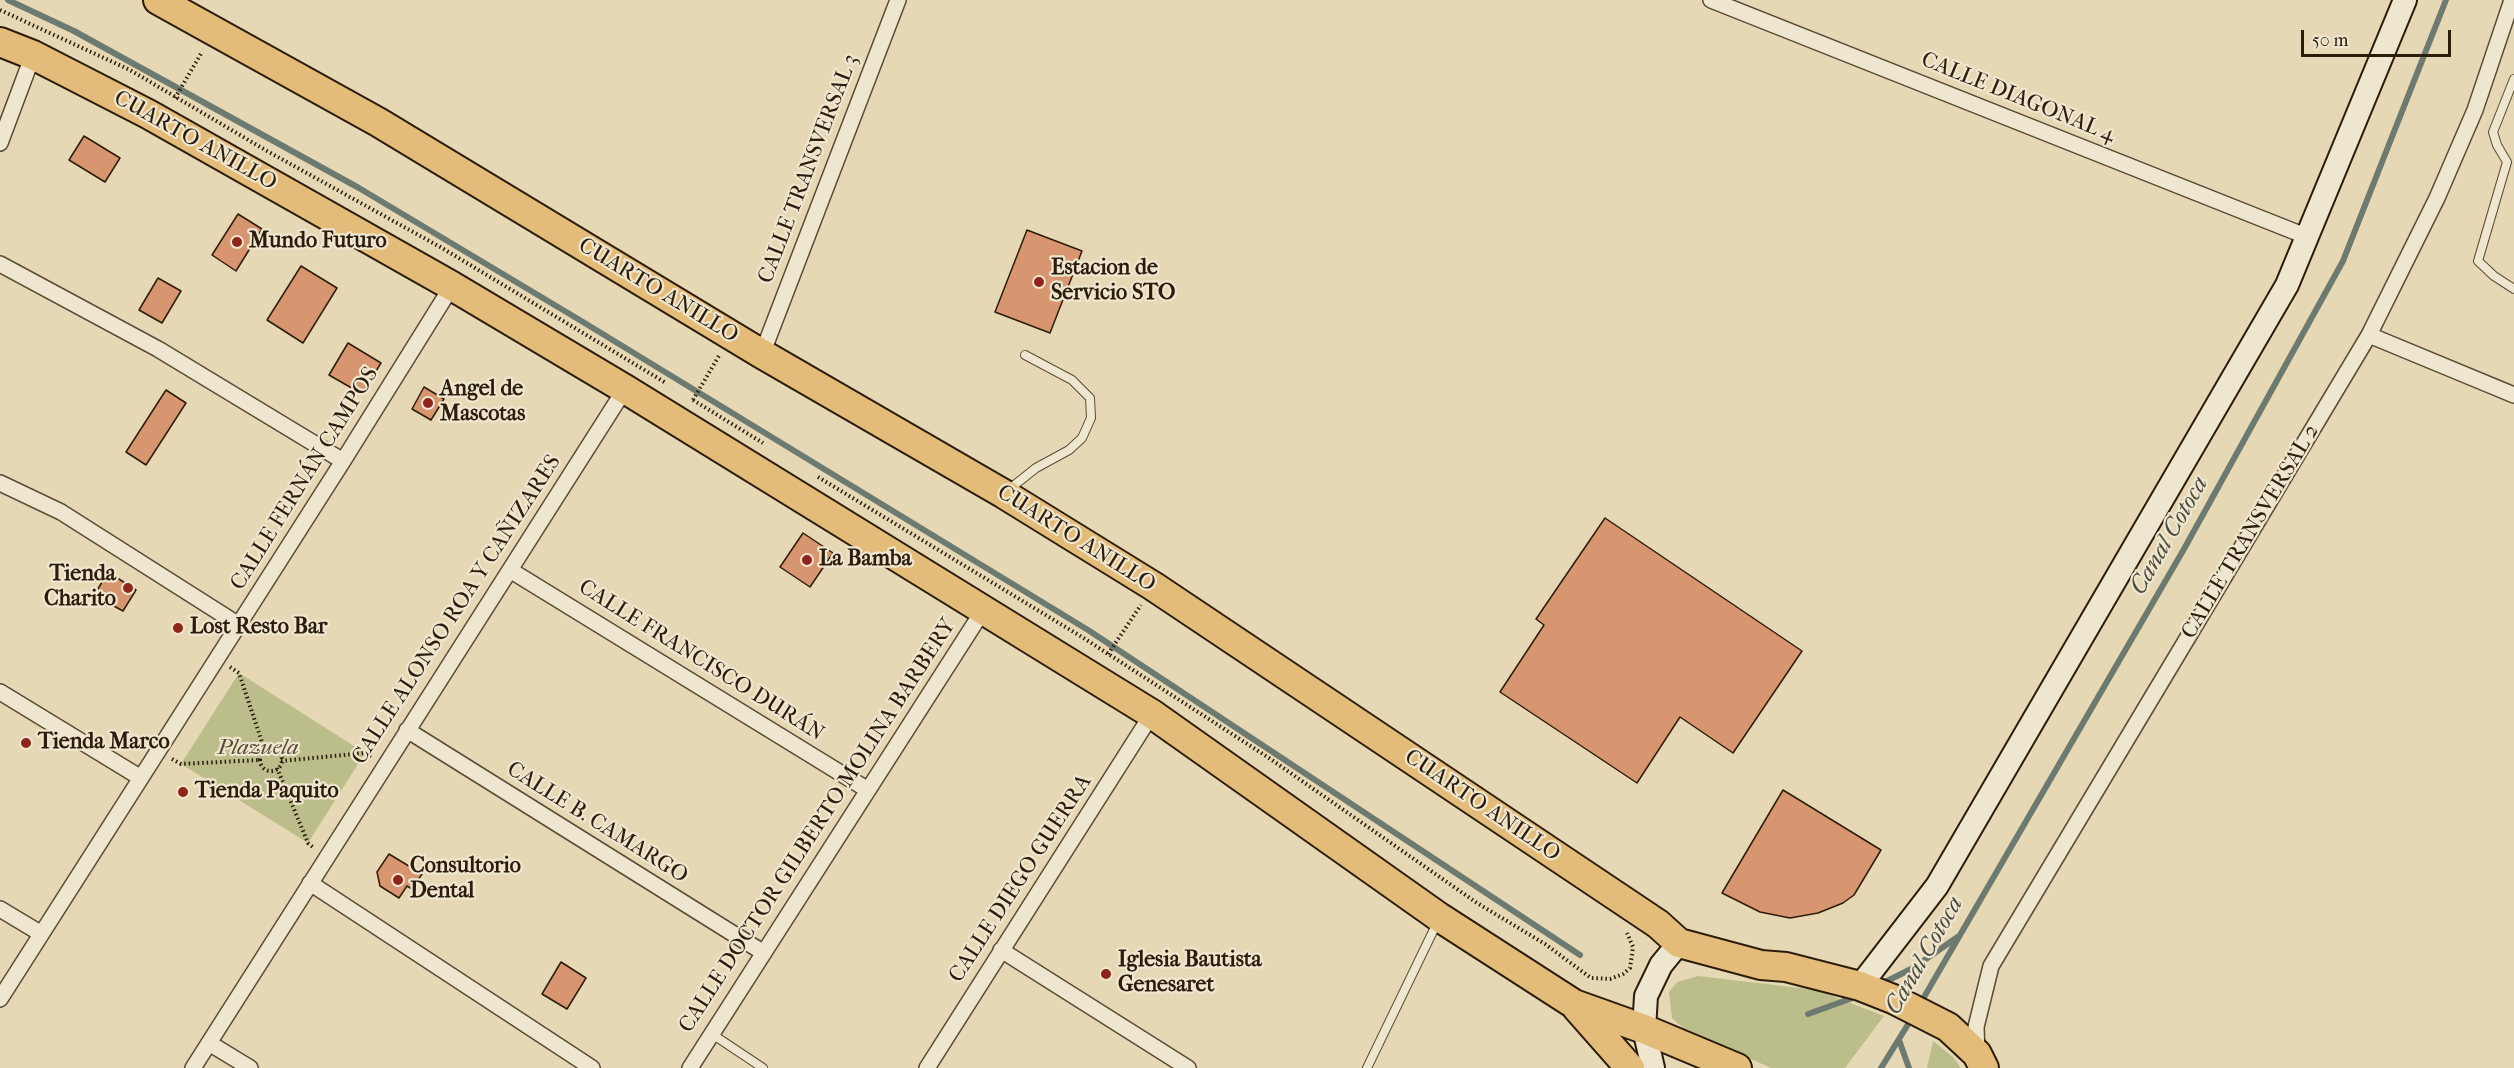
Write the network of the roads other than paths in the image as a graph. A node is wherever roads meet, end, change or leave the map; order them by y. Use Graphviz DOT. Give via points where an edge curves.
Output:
graph roads {
  1 [pos="158,0"];
  2 [pos="898,0"];
  3 [pos="1711,0"];
  4 [pos="2405,0"];
  5 [pos="2512,0"];
  6 [pos="0,42"];
  7 [pos="33,56"];
  8 [pos="2514,79"];
  9 [pos="0,143"];
  10 [pos="2308,237"];
  11 [pos="0,264"];
  12 [pos="452,286"];
  13 [pos="2514,289"];
  14 [pos="2369,335"];
  15 [pos="762,354"];
  16 [pos="1025,355"];
  17 [pos="624,388"];
  18 [pos="2514,395"];
  19 [pos="343,461"];
  20 [pos="0,483"];
  21 [pos="1004,494"];
  22 [pos="510,570"];
  23 [pos="984,609"];
  24 [pos="239,625"];
  25 [pos="0,692"];
  26 [pos="1152,714"];
  27 [pos="406,730"];
  28 [pos="141,778"];
  29 [pos="868,790"];
  30 [pos="310,883"];
  31 [pos="0,909"];
  32 [pos="1440,917"];
  33 [pos="40,933"];
  34 [pos="1679,943"];
  35 [pos="1001,950"];
  36 [pos="764,953"];
  37 [pos="1860,987"];
  38 [pos="0,999"];
  39 [pos="1574,1004"];
  40 [pos="1644,1029"];
  41 [pos="712,1034"];
  42 [pos="209,1043"];
  43 [pos="1980,1061"];
  44 [pos="193,1068"];
  45 [pos="250,1068"];
  46 [pos="592,1068"];
  47 [pos="690,1068"];
  48 [pos="762,1068"];
  49 [pos="927,1068"];
  50 [pos="1188,1068"];
  51 [pos="1367,1068"];
  52 [pos="1630,1068"];
  53 [pos="1653,1068"];
  54 [pos="1737,1068"];
  1 -- 15 [label="highway, CUARTO ANILLO" via="378,122"];
  2 -- 15 [label="street, CALLE TRANSVERSAL 3"];
  3 -- 10 [label="street, CALLE DIAGONAL 4"];
  4 -- 10 [label="street"];
  5 -- 14 [label="street, CALLE TRANSVERSAL 2" via="2471,120"];
  6 -- 7 [label="highway, CUARTO ANILLO"];
  7 -- 9 [label="street"];
  7 -- 12 [label="highway, CUARTO ANILLO" via="148,114"];
  8 -- 13 [label="lane" via="2493,132 2507,162 2478,261"];
  10 -- 37 [label="street" via="2287,285 1942,878"];
  11 -- 19 [label="street" via="158,349"];
  12 -- 17 [label="highway, CUARTO ANILLO"];
  12 -- 19 [label="street, CALLE FERNÁN CAMPOS"];
  14 -- 18 [label="street"];
  14 -- 43 [label="street, CALLE TRANSVERSAL 2" via="1991,966 1976,1027"];
  15 -- 21 [label="highway, CUARTO ANILLO"];
  16 -- 21 [label="lane" via="1072,380 1090,398 1091,417 1082,438 1069,450 1036,468"];
  17 -- 22 [label="street, CALLE ALONSO ROA Y CAÑIZARES"];
  17 -- 23 [label="highway, CUARTO ANILLO"];
  19 -- 24 [label="street, CALLE FERNÁN CAMPOS"];
  20 -- 24 [label="street" via="61,512"];
  21 -- 34 [label="highway, CUARTO ANILLO" via="1153,586 1658,924"];
  22 -- 27 [label="street, CALLE ALONSO ROA Y CAÑIZARES"];
  22 -- 29 [label="street, CALLE FRANCISCO DURÁN"];
  23 -- 26 [label="highway, CUARTO ANILLO"];
  23 -- 29 [label="street, CALLE DOCTOR GILBERTO MOLINA BARBERY"];
  24 -- 28 [label="street, CALLE FERNÁN CAMPOS"];
  25 -- 28 [label="street"];
  26 -- 32 [label="highway, CUARTO ANILLO"];
  26 -- 35 [label="street, CALLE DIEGO GUERRA"];
  27 -- 30 [label="street, CALLE ALONSO ROA Y CAÑIZARES"];
  27 -- 36 [label="street, CALLE B. CAMARGO"];
  28 -- 33 [label="street, CALLE FERNÁN CAMPOS"];
  29 -- 36 [label="street, CALLE DOCTOR GILBERTO MOLINA BARBERY"];
  30 -- 42 [label="street, CALLE ALONSO ROA Y CAÑIZARES"];
  30 -- 46 [label="street"];
  31 -- 33 [label="street"];
  32 -- 39 [label="highway, CUARTO ANILLO"];
  32 -- 51 [label="lane"];
  33 -- 38 [label="street, CALLE FERNÁN CAMPOS"];
  34 -- 37 [label="highway, CUARTO ANILLO"];
  34 -- 40 [label="street" via="1660,965 1646,996"];
  35 -- 49 [label="street, CALLE DIEGO GUERRA"];
  35 -- 50 [label="street"];
  36 -- 41 [label="street, CALLE DOCTOR GILBERTO MOLINA BARBERY"];
  37 -- 43 [label="highway, CUARTO ANILLO" via="1948,1027"];
  39 -- 40 [label="highway, CUARTO ANILLO"];
  39 -- 52 [label="highway"];
  40 -- 53 [label="street"];
  40 -- 54 [label="highway, CUARTO ANILLO"];
  41 -- 47 [label="street, CALLE DOCTOR GILBERTO MOLINA BARBERY"];
  41 -- 48 [label="lane"];
  42 -- 44 [label="street, CALLE ALONSO ROA Y CAÑIZARES"];
  42 -- 45 [label="street"];
}
